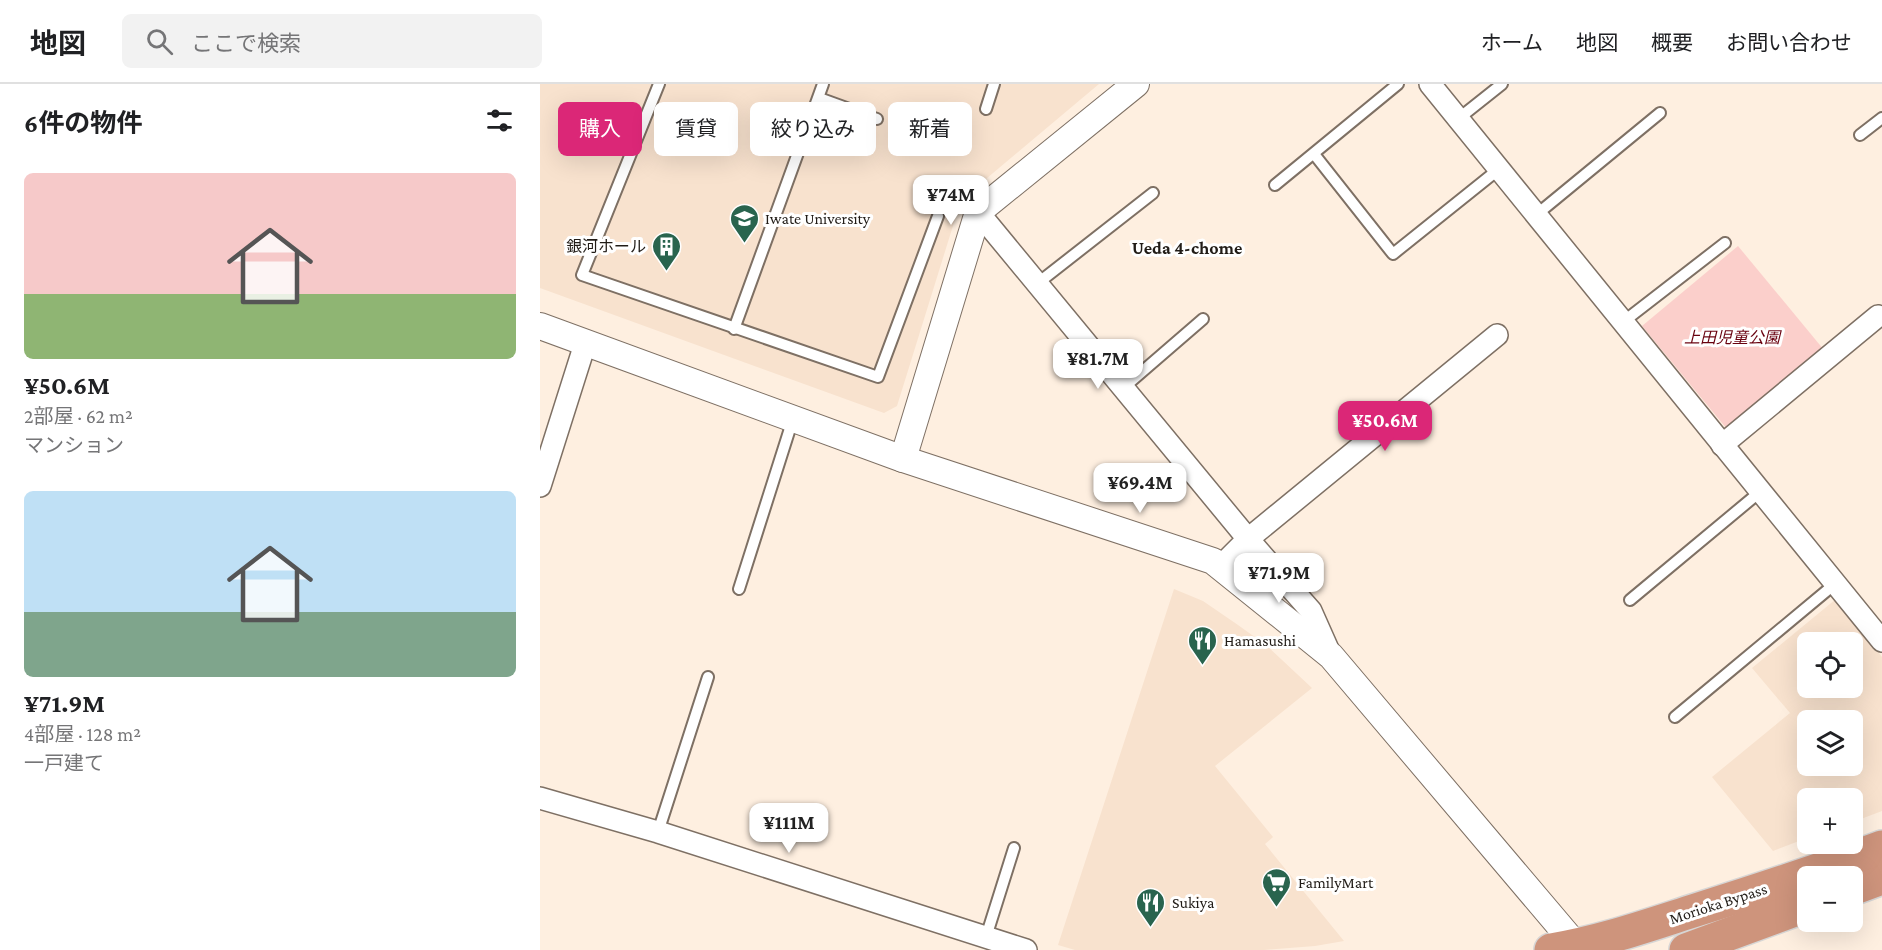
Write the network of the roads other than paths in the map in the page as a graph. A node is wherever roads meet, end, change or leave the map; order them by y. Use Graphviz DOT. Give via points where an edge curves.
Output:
graph roads {
  1 [pos="659,84"];
  2 [pos="824,84"];
  3 [pos="994,84"];
  4 [pos="1137,84"];
  5 [pos="1398,84"];
  6 [pos="1430,84"];
  7 [pos="1502,84"];
  8 [pos="819,98"];
  9 [pos="986,109"];
  10 [pos="1660,113"];
  11 [pos="1882,118"];
  12 [pos="877,119"];
  13 [pos="1458,119"];
  14 [pos="1860,135"];
  15 [pos="1314,154"];
  16 [pos="1499,168"];
  17 [pos="1275,184"];
  18 [pos="1154,193"];
  19 [pos="978,212"];
  20 [pos="1536,215"];
  21 [pos="938,216"];
  22 [pos="1725,243"];
  23 [pos="1038,283"];
  24 [pos="1878,316"];
  25 [pos="1203,318"];
  26 [pos="1623,322"];
  27 [pos="540,326"];
  28 [pos="734,329"];
  29 [pos="1497,335"];
  30 [pos="585,344"];
  31 [pos="1122,389"];
  32 [pos="793,419"];
  33 [pos="1722,445"];
  34 [pos="903,459"];
  35 [pos="540,486"];
  36 [pos="1761,491"];
  37 [pos="1248,539"];
  38 [pos="1220,567"];
  39 [pos="1836,583"];
  40 [pos="739,589"];
  41 [pos="1630,600"];
  42 [pos="1882,641"];
  43 [pos="1331,656"];
  44 [pos="708,676"];
  45 [pos="1675,717"];
  46 [pos="540,798"];
  47 [pos="658,832"];
  48 [pos="1882,847"];
  49 [pos="1014,848"];
  50 [pos="1882,878"];
  51 [pos="1863,885"];
  52 [pos="1797,909"];
  53 [pos="986,937"];
  54 [pos="1569,949"];
  55 [pos="1026,950"];
  56 [pos="1686,950"];
  1 -- 28 [label="lane" via="582,275"];
  2 -- 8 [label="lane"];
  3 -- 9 [label="lane"];
  4 -- 19 [label="street"];
  5 -- 15 [label="lane"];
  6 -- 13 [label="street"];
  7 -- 13 [label="lane"];
  8 -- 12 [label="lane"];
  8 -- 28 [label="lane"];
  10 -- 20 [label="lane"];
  11 -- 14 [label="lane"];
  13 -- 16 [label="street"];
  15 -- 16 [label="lane" via="1393,254"];
  15 -- 17 [label="lane"];
  16 -- 20 [label="street"];
  18 -- 23 [label="lane"];
  19 -- 23 [label="street"];
  19 -- 34 [label="street"];
  20 -- 26 [label="street"];
  21 -- 28 [label="lane" via="878,377"];
  22 -- 26 [label="lane"];
  23 -- 31 [label="street"];
  24 -- 33 [label="street"];
  25 -- 31 [label="lane"];
  26 -- 33 [label="street"];
  27 -- 30 [label="street"];
  29 -- 37 [label="street"];
  30 -- 32 [label="street"];
  30 -- 35 [label="street"];
  31 -- 37 [label="street"];
  32 -- 34 [label="street"];
  32 -- 40 [label="lane"];
  33 -- 36 [label="street"];
  34 -- 38 [label="street" via="1213,561"];
  36 -- 39 [label="street"];
  36 -- 41 [label="lane"];
  37 -- 38 [label="street"];
  37 -- 43 [label="street" via="1311,611"];
  38 -- 43 [label="street"];
  39 -- 42 [label="street"];
  39 -- 45 [label="lane"];
  43 -- 54 [label="street"];
  44 -- 47 [label="lane"];
  46 -- 47 [label="street"];
  47 -- 53 [label="street"];
  48 -- 54 [label="highway, Morioka Bypass" via="1828,868"];
  49 -- 53 [label="lane"];
  50 -- 51 [label="highway"];
  52 -- 56 [label="highway, Morioka Bypass"];
  53 -- 55 [label="street"];
}
